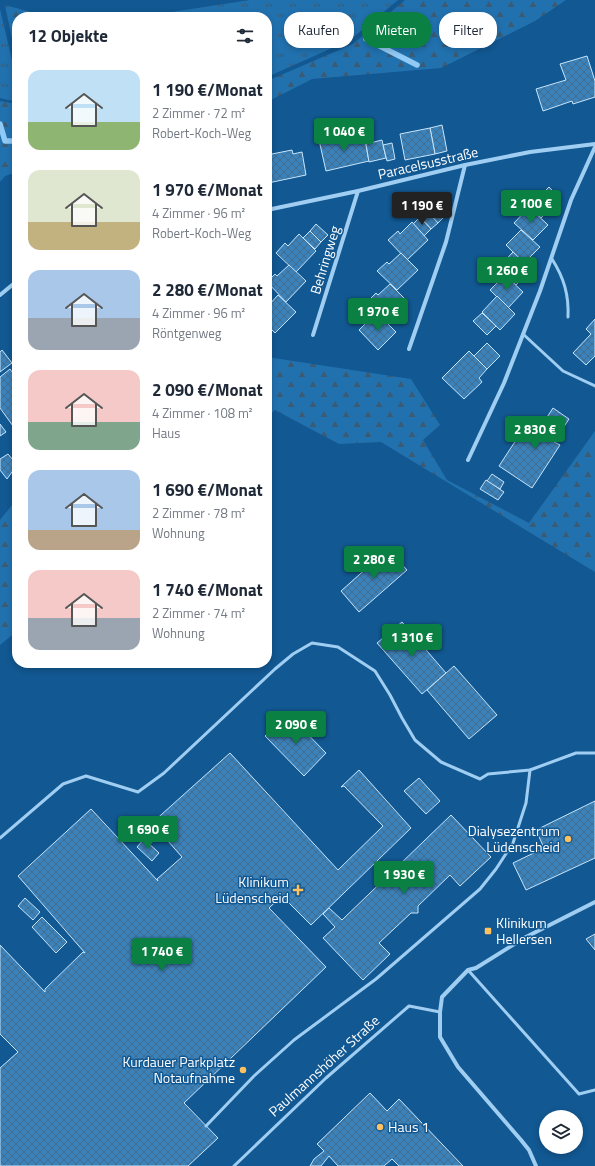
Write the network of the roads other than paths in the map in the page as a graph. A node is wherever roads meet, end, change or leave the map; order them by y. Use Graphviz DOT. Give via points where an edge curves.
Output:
graph roads {
  1 [pos="595,146"];
  2 [pos="464,165"];
  3 [pos="358,191"];
  4 [pos="272,209"];
  5 [pos="552,259"];
  6 [pos="12,285"];
  7 [pos="0,295"];
  8 [pos="568,317"];
  9 [pos="523,334"];
  10 [pos="313,335"];
  11 [pos="409,348"];
  12 [pos="595,386"];
  13 [pos="468,460"];
  14 [pos="595,753"];
  15 [pos="530,770"];
  16 [pos="0,838"];
  17 [pos="595,902"];
  18 [pos="468,970"];
  19 [pos="440,1012"];
  20 [pos="595,1090"];
  21 [pos="206,1126"];
  22 [pos="234,1166"];
  23 [pos="536,1166"];
  1 -- 2 [label="street, Paracelsusstraße" via="530,152"];
  1 -- 5 [label="street" via="571,200"];
  2 -- 3 [label="street, Paracelsusstraße"];
  2 -- 11 [label="street" via="446,242"];
  3 -- 4 [label="street, Paracelsusstraße"];
  3 -- 10 [label="street, Behringweg"];
  5 -- 8 [label="lane" via="561,274 569,299"];
  5 -- 9 [label="street"];
  6 -- 7 [label="street"];
  9 -- 12 [label="lane" via="563,370"];
  9 -- 13 [label="street" via="504,383"];
  14 -- 15 [label="lane" via="576,753"];
  15 -- 16 [label="lane" via="488,774 480,779 441,762 415,740 375,671 338,647 312,643 275,669 164,773 138,792 86,776 63,784"];
  15 -- 21 [label="lane" via="526,803 513,843 480,889 376,979 294,1040 254,1076"];
  17 -- 18 [label="street" via="524,938 476,968"];
  18 -- 19 [label="street" via="442,997"];
  18 -- 20 [label="lane" via="580,1094"];
  19 -- 22 [label="lane, Paulmannshöher Straße" via="408,1006 326,1078"];
  19 -- 23 [label="street" via="440,1037 458,1067 529,1150"];
}
